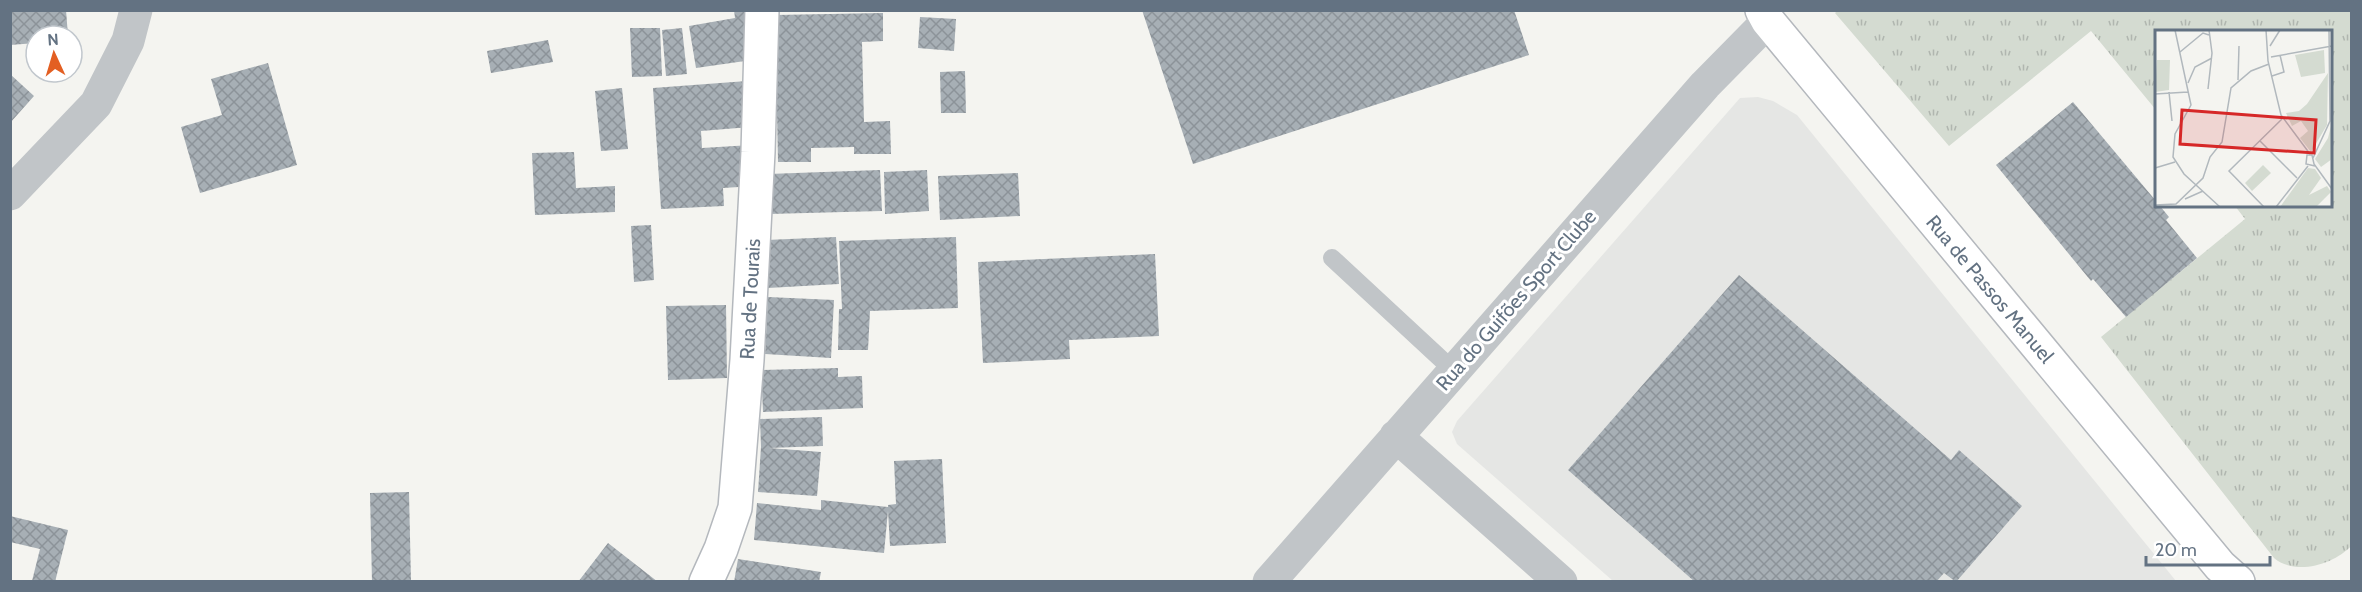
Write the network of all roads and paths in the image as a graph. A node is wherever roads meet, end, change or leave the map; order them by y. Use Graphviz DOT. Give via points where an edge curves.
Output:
graph roads {
  1 [pos="136,10"];
  2 [pos="762,10"];
  3 [pos="1765,16"];
  4 [pos="10,194"];
  5 [pos="1332,258"];
  6 [pos="1454,371"];
  7 [pos="1396,436"];
  8 [pos="2227,576"];
  9 [pos="706,582"];
  10 [pos="1269,582"];
  11 [pos="1561,582"];
  1 -- 4 [label="street" via="128,41 96,104"];
  2 -- 9 [label="street, Rua de Tourais" via="748,348 735,508"];
  3 -- 6 [label="street, Rua do Guifões Sport Clube"];
  3 -- 8 [label="street, Rua de Passos Manuel"];
  5 -- 6 [label="lane"];
  6 -- 7 [label="street, Rua do Guifões Sport Clube"];
  7 -- 10 [label="street, Rua do Guifões Sport Clube"];
  7 -- 11 [label="street"];
}
